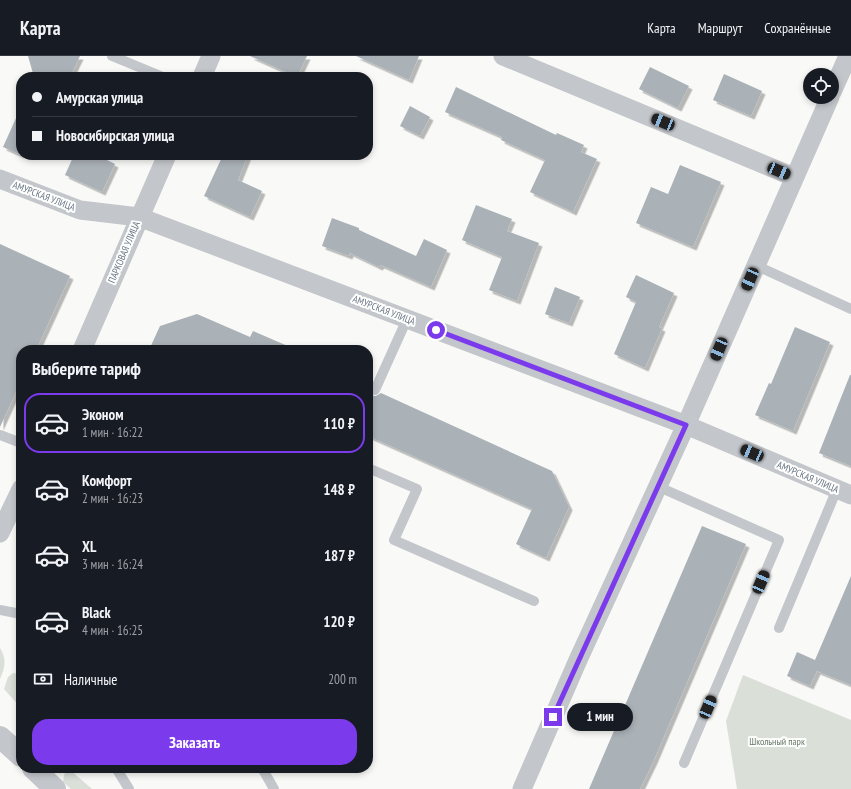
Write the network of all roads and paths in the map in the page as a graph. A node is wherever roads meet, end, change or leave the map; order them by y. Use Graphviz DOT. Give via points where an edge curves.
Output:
graph roads {
  1 [pos="112,56"];
  2 [pos="211,56"];
  3 [pos="503,56"];
  4 [pos="848,56"];
  5 [pos="151,72"];
  6 [pos="204,72"];
  7 [pos="839,76"];
  8 [pos="827,104"];
  9 [pos="165,160"];
  10 [pos="794,177"];
  11 [pos="0,179"];
  12 [pos="139,217"];
  13 [pos="756,266"];
  14 [pos="851,309"];
  15 [pos="407,319"];
  16 [pos="84,345"];
  17 [pos="374,390"];
  18 [pos="686,425"];
  19 [pos="0,435"];
  20 [pos="16,441"];
  21 [pos="373,470"];
  22 [pos="658,487"];
  23 [pos="844,492"];
  24 [pos="16,498"];
  25 [pos="2,525"];
  26 [pos="534,601"];
  27 [pos="0,610"];
  28 [pos="16,613"];
  29 [pos="778,628"];
  30 [pos="0,736"];
  31 [pos="16,751"];
  32 [pos="684,763"];
  33 [pos="38,773"];
  34 [pos="119,773"];
  35 [pos="265,773"];
  36 [pos="55,789"];
  37 [pos="129,789"];
  38 [pos="274,789"];
  39 [pos="522,789"];
  1 -- 5 [label="lane"];
  2 -- 6 [label="street"];
  3 -- 10 [label="street"];
  4 -- 7 [label="street"];
  8 -- 10 [label="street"];
  9 -- 12 [label="street, ПАРКОВАЯ УЛИЦА"];
  10 -- 13 [label="street"];
  11 -- 12 [label="street, АМУРСКАЯ УЛИЦА" via="80,210"];
  12 -- 15 [label="street, АМУРСКАЯ УЛИЦА"];
  12 -- 16 [label="street, ПАРКОВАЯ УЛИЦА"];
  13 -- 14 [label="lane"];
  13 -- 18 [label="street"];
  15 -- 17 [label="lane"];
  15 -- 18 [label="street, АМУРСКАЯ УЛИЦА"];
  18 -- 22 [label="street"];
  18 -- 23 [label="street, АМУРСКАЯ УЛИЦА"];
  19 -- 20 [label="lane"];
  21 -- 26 [label="lane" via="417,488 394,540"];
  22 -- 32 [label="lane" via="779,540"];
  22 -- 39 [label="street"];
  23 -- 29 [label="lane"];
  24 -- 25 [label="street"];
  27 -- 28 [label="lane"];
  30 -- 31 [label="street"];
  33 -- 36 [label="street"];
  34 -- 37 [label="lane"];
  35 -- 38 [label="lane"];
}
